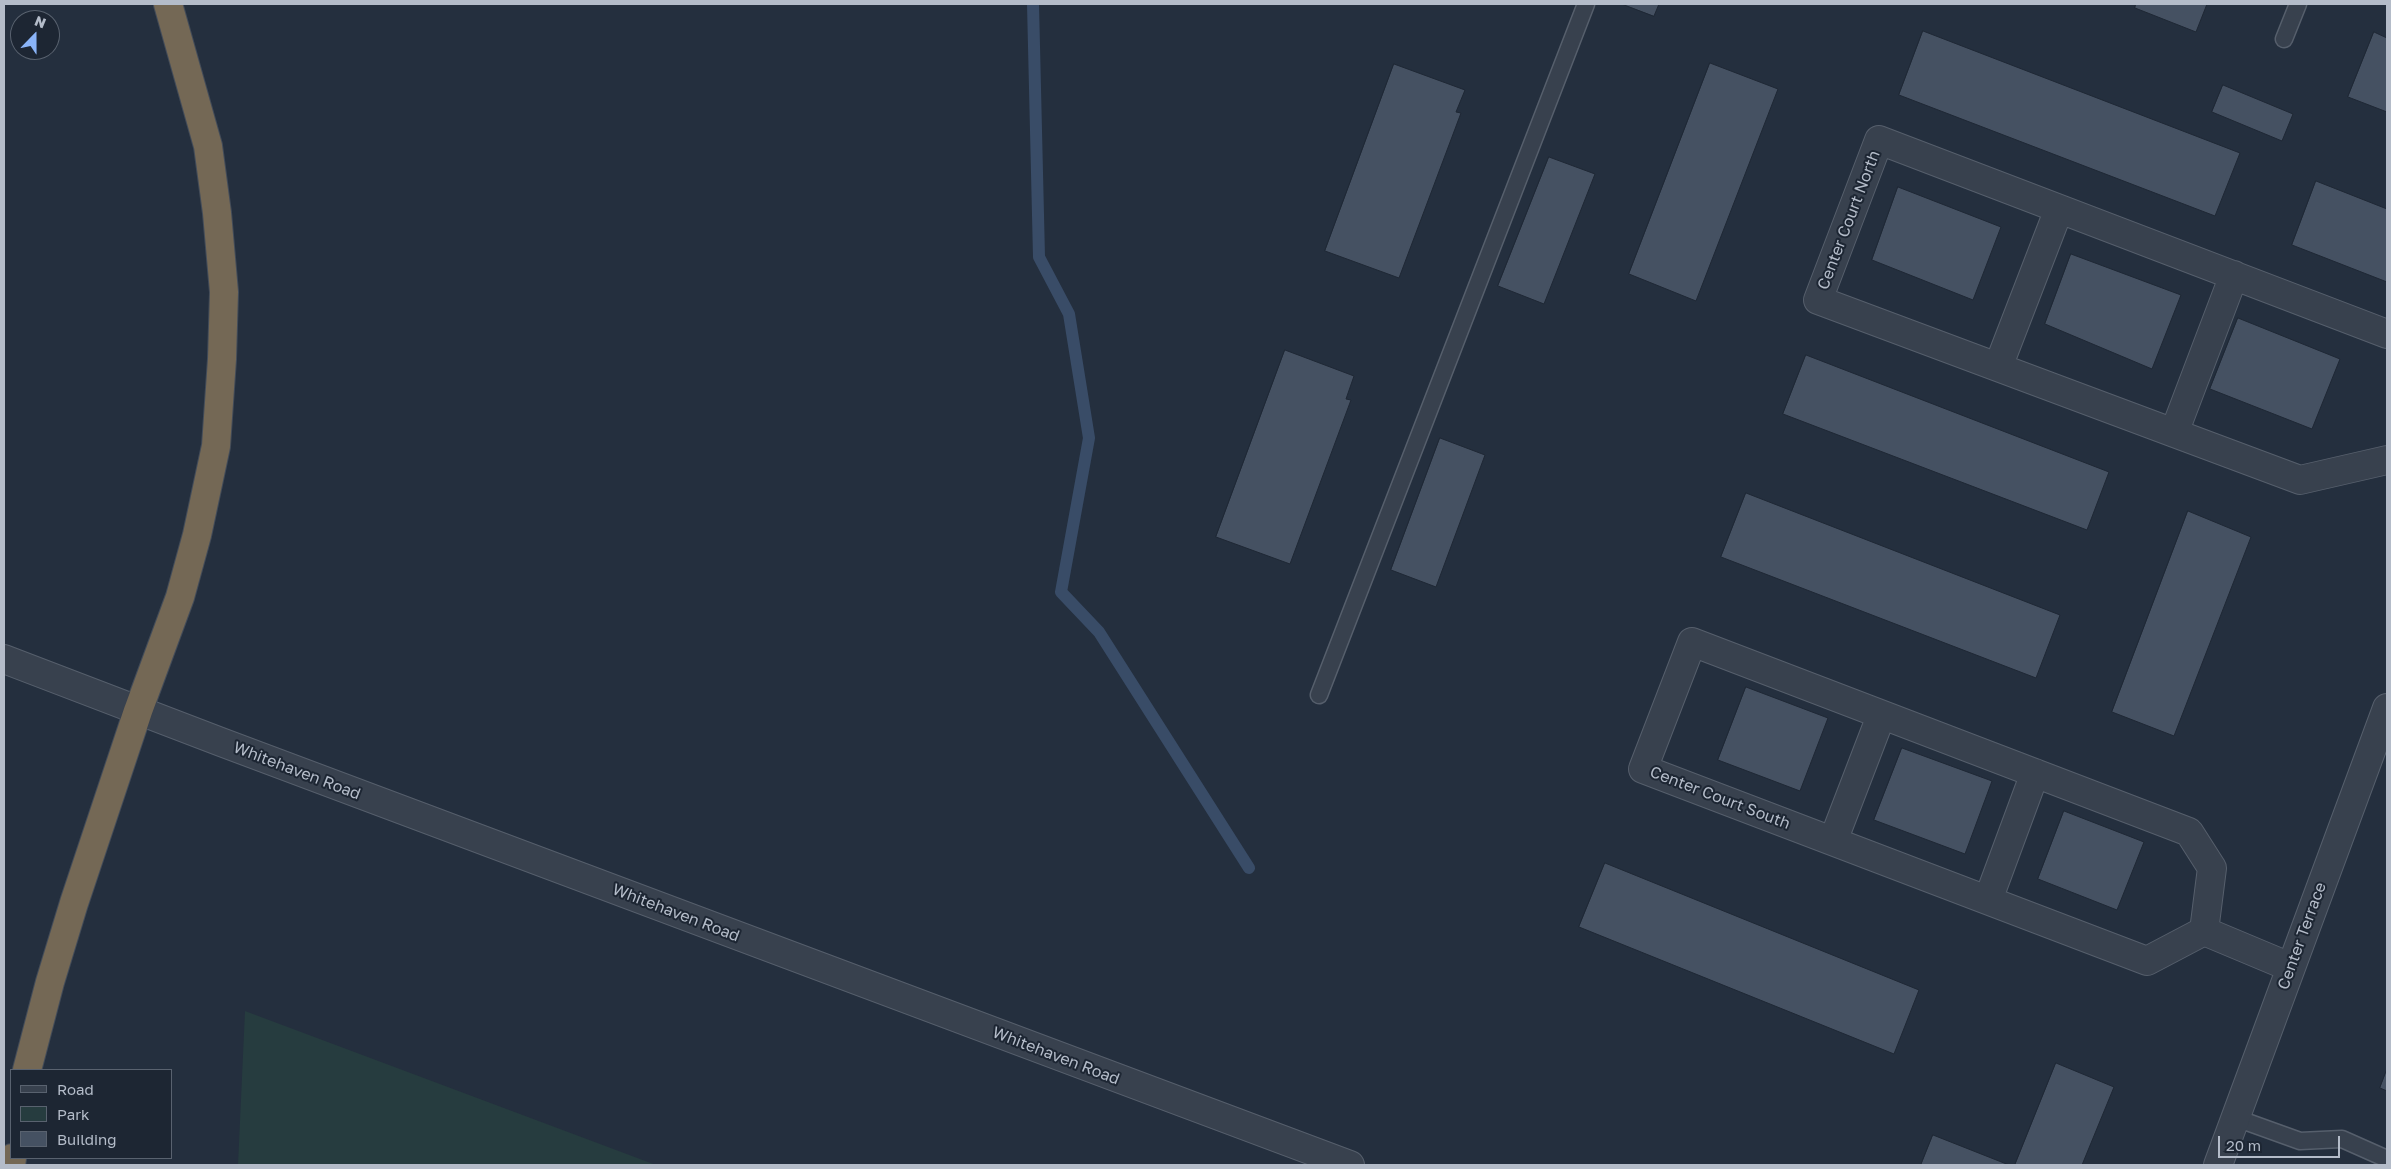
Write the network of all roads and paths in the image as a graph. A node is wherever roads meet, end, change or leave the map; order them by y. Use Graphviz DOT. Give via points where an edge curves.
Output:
graph roads {
  1 [pos="168,4"];
  2 [pos="1586,4"];
  3 [pos="2298,4"];
  4 [pos="2284,39"];
  5 [pos="2059,209"];
  6 [pos="2234,275"];
  7 [pos="2387,334"];
  8 [pos="1998,367"];
  9 [pos="2174,433"];
  10 [pos="2387,460"];
  11 [pos="4,659"];
  12 [pos="1319,695"];
  13 [pos="2387,708"];
  14 [pos="138,711"];
  15 [pos="1881,716"];
  16 [pos="2035,774"];
  17 [pos="1833,841"];
  18 [pos="1988,900"];
  19 [pos="2204,931"];
  20 [pos="2290,966"];
  21 [pos="28,1069"];
  22 [pos="2236,1118"];
  23 [pos="2387,1159"];
  24 [pos="1350,1165"];
  25 [pos="2218,1165"];
  1 -- 14 [label="highway" via="208,146 224,292 222,359 216,446 197,535 180,597"];
  2 -- 12 [label="lane"];
  3 -- 4 [label="lane"];
  5 -- 6 [label="street, Center Court North"];
  5 -- 8 [label="street"];
  5 -- 8 [label="street, Center Court North" via="1879,140 1818,300"];
  6 -- 7 [label="street, Center Court North"];
  6 -- 9 [label="street"];
  8 -- 9 [label="street, Center Court North"];
  9 -- 10 [label="street, Center Court North" via="2300,480"];
  11 -- 14 [label="street, Whitehaven Road"];
  13 -- 20 [label="street, Center Terrace"];
  14 -- 21 [label="highway" via="74,903"];
  14 -- 24 [label="street, Whitehaven Road"];
  15 -- 16 [label="street, Center Court South"];
  15 -- 17 [label="street"];
  15 -- 17 [label="street, Center Court South" via="1692,642 1643,769"];
  16 -- 18 [label="street"];
  16 -- 19 [label="street, Center Court South" via="2189,832 2212,868"];
  17 -- 18 [label="street, Center Court South"];
  18 -- 19 [label="street, Center Court South" via="2147,961"];
  19 -- 20 [label="street"];
  20 -- 22 [label="street, Center Terrace"];
  22 -- 23 [label="lane" via="2300,1141 2342,1139"];
  22 -- 25 [label="street, Center Terrace"];
}
